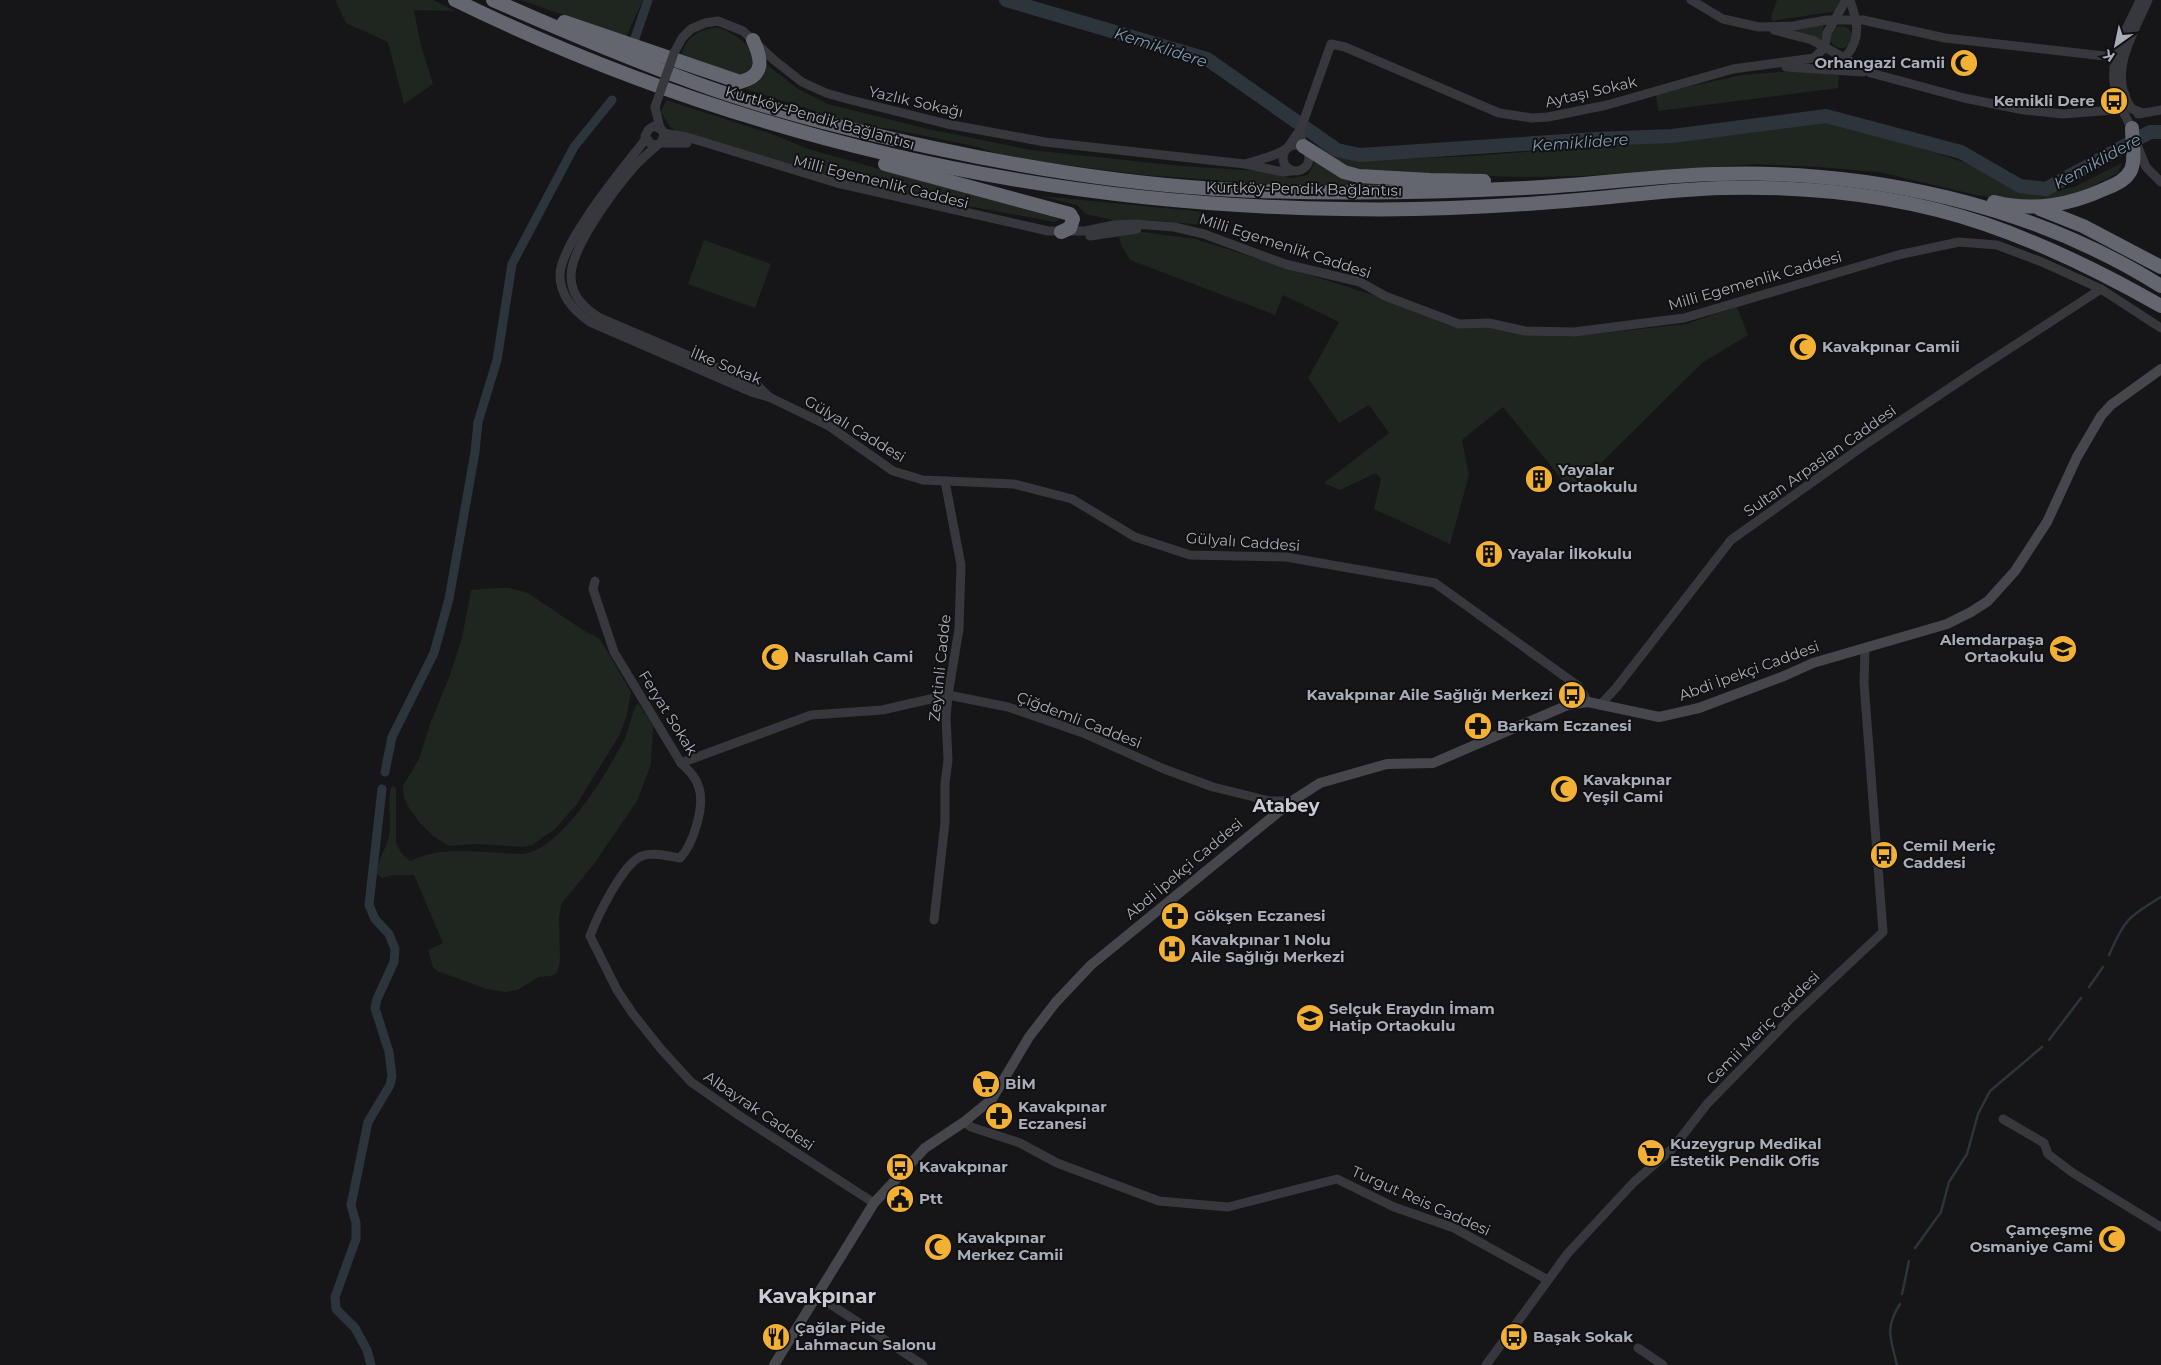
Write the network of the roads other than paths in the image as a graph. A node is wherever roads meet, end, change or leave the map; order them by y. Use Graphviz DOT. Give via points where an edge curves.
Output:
graph roads {
  1 [pos="455,0"];
  2 [pos="494,0"];
  3 [pos="499,0"];
  4 [pos="1691,0"];
  5 [pos="1848,0"];
  6 [pos="2140,0"];
  7 [pos="2148,0"];
  8 [pos="1835,20"];
  9 [pos="1856,20"];
  10 [pos="1760,27"];
  11 [pos="753,40"];
  12 [pos="1331,44"];
  13 [pos="1825,47"];
  14 [pos="1845,58"];
  15 [pos="2118,58"];
  16 [pos="1747,66"];
  17 [pos="1826,69"];
  18 [pos="1871,72"];
  19 [pos="2125,94"];
  20 [pos="2117,108"];
  21 [pos="2161,110"];
  22 [pos="741,113"];
  23 [pos="2142,113"];
  24 [pos="2131,125"];
  25 [pos="658,129"];
  26 [pos="1300,131"];
  27 [pos="646,138"];
  28 [pos="658,144"];
  29 [pos="1303,146"];
  30 [pos="1288,147"];
  31 [pos="2137,159"];
  32 [pos="1245,164"];
  33 [pos="1292,171"];
  34 [pos="2161,174"];
  35 [pos="1866,182"];
  36 [pos="2161,182"];
  37 [pos="1531,188"];
  38 [pos="895,198"];
  39 [pos="2028,207"];
  40 [pos="1061,232"];
  41 [pos="1088,233"];
  42 [pos="2161,267"];
  43 [pos="2161,286"];
  44 [pos="2100,290"];
  45 [pos="2161,306"];
  46 [pos="2161,328"];
  47 [pos="643,341"];
  48 [pos="2161,369"];
  49 [pos="770,397"];
  50 [pos="946,481"];
  51 [pos="595,581"];
  52 [pos="1865,649"];
  53 [pos="948,695"];
  54 [pos="1588,702"];
  55 [pos="1600,705"];
  56 [pos="681,763"];
  57 [pos="1292,800"];
  58 [pos="680,858"];
  59 [pos="934,920"];
  60 [pos="2003,1119"];
  61 [pos="964,1122"];
  62 [pos="874,1202"];
  63 [pos="2161,1227"];
  64 [pos="1548,1280"];
  65 [pos="818,1296"];
  66 [pos="1638,1348"];
  67 [pos="774,1365"];
  68 [pos="923,1365"];
  69 [pos="1486,1365"];
  70 [pos="1663,1365"];
  1 -- 22 [label="highway, Kurtköy-Pendik Bağlantısı" via="610,68"];
  2 -- 37 [label="highway, Kurtköy-Pendik Bağlantısı" via="563,31 747,100 886,138 1000,162 1124,181 1221,189 1367,194"];
  3 -- 11 [label="highway" via="740,82 756,75 760,65"];
  4 -- 10 [label="street" via="1723,19"];
  5 -- 8 [label="street"];
  5 -- 9 [label="street"];
  6 -- 15 [label="street"];
  7 -- 15 [label="street"];
  8 -- 9 [label="street"];
  8 -- 10 [label="street"];
  8 -- 13 [label="street" via="1827,33"];
  9 -- 14 [label="street" via="1856,42"];
  9 -- 15 [label="street" via="1955,39"];
  10 -- 13 [label="street" via="1803,37"];
  11 -- 25 [label="street, Yazlık Sokağı, bridge" via="733,25 718,21 691,29 674,53 656,107"];
  11 -- 32 [label="street, Yazlık Sokağı" via="802,82 847,99 947,124 1045,142"];
  12 -- 16 [label="street, Aytaşı Sokak" via="1345,47 1499,113 1532,118 1607,105"];
  12 -- 26 [label="street, Yazlık Sokağı"];
  13 -- 14 [label="street"];
  13 -- 16 [label="street" via="1819,55 1804,61"];
  14 -- 17 [label="street" via="1837,66"];
  14 -- 18 [label="street"];
  15 -- 19 [label="street"];
  15 -- 20 [label="street" via="2112,70"];
  16 -- 17 [label="street"];
  17 -- 18 [label="street"];
  18 -- 20 [label="street" via="1964,98 2044,113"];
  19 -- 20 [label="street"];
  19 -- 23 [label="street" via="2132,109"];
  20 -- 24 [label="street"];
  21 -- 23 [label="street"];
  22 -- 40 [label="highway" via="807,141 862,158 1070,214 1073,219 1070,228"];
  22 -- 45 [label="highway, Kurtköy-Pendik Bağlantısı" via="844,144 968,172 1069,190 1224,205 1346,210 1450,207 1724,188 1856,195 1983,223 2107,276"];
  23 -- 24 [label="street" via="2133,115"];
  24 -- 31 [label="highway"];
  25 -- 27 [label="street" via="646,133"];
  25 -- 28 [label="street" via="664,138"];
  25 -- 38 [label="street, Milli Egemenlik Caddesi"];
  26 -- 29 [label="street"];
  26 -- 30 [label="street, Yazlık Sokağı"];
  27 -- 28 [label="street" via="650,143"];
  27 -- 47 [label="street, İlke Sokak" via="583,224 565,257 560,276 569,304 579,314 598,327"];
  28 -- 38 [label="street, Milli Egemenlik Caddesi" via="680,141 791,174"];
  28 -- 47 [label="street, İlke Sokak" via="634,167 591,226 577,252 571,277 578,300 587,310"];
  29 -- 30 [label="street, Yazlık Sokağı" via="1295,144"];
  29 -- 33 [label="street" via="1309,161 1305,168"];
  29 -- 37 [label="highway" via="1344,172 1359,176 1481,181"];
  30 -- 32 [label="street, Yazlık Sokağı"];
  30 -- 33 [label="street" via="1283,154 1283,162"];
  31 -- 34 [label="street"];
  31 -- 36 [label="street"];
  31 -- 39 [label="highway" via="2124,179 2087,197 2056,206"];
  32 -- 33 [label="street, Yazlık Sokağı"];
  35 -- 37 [label="highway, Kurtköy-Pendik Bağlantısı" via="1772,173 1714,174"];
  35 -- 39 [label="highway" via="1932,187 2000,204"];
  35 -- 43 [label="highway, Kurtköy-Pendik Bağlantısı" via="1954,200 2015,217 2100,253"];
  38 -- 40 [label="street, Milli Egemenlik Caddesi"];
  38 -- 41 [label="street, Milli Egemenlik Caddesi" via="1037,234 1068,237"];
  39 -- 42 [label="highway" via="2075,223"];
  40 -- 41 [label="street, Milli Egemenlik Caddesi"];
  41 -- 44 [label="street, Milli Egemenlik Caddesi" via="1114,225 1136,224 1204,234 1285,264 1360,282 1386,296 1459,324 1489,323 1525,331 1574,332 1684,318 1898,255 1959,242 1997,245"];
  44 -- 46 [label="street, Milli Egemenlik Caddesi"];
  44 -- 55 [label="street, Sultan Arpaslan Caddesi" via="1912,413 1731,540"];
  47 -- 49 [label="street, İlke Sokak" via="757,385"];
  48 -- 52 [label="main road, Abdi İpekçi Caddesi" via="2101,416 2077,457 2047,522 2015,571 1988,601 1947,624"];
  49 -- 50 [label="street, Gülyalı Caddesi" via="829,426 893,471 923,480"];
  50 -- 53 [label="street, Zeytinli Cadde" via="961,565 959,630"];
  50 -- 54 [label="street, Gülyalı Caddesi" via="1014,484 1072,499 1135,537 1190,555 1286,557 1435,583 1578,686"];
  51 -- 56 [label="street, Feryat Sokak" via="593,589 614,652"];
  52 -- 55 [label="main road, Abdi İpekçi Caddesi" via="1813,662 1699,708 1659,717"];
  52 -- 64 [label="street, Cemii Meriç Caddesi" via="1864,683 1883,932 1786,1023 1707,1104 1672,1149 1634,1182 1568,1253"];
  53 -- 56 [label="street, Çiğdemli Caddesi" via="882,710 811,715"];
  53 -- 57 [label="street, Çiğdemli Caddesi" via="1008,706 1084,733 1213,788 1270,801"];
  53 -- 59 [label="street, Zeytinli Cadde" via="944,822"];
  54 -- 55 [label="main road, Abdi İpekçi Caddesi"];
  54 -- 57 [label="main road, Abdi İpekçi Caddesi" via="1568,704 1433,764 1387,764 1320,784"];
  56 -- 58 [label="street, Feryat Sokak" via="695,778 700,803 694,835"];
  57 -- 61 [label="main road, Abdi İpekçi Caddesi" via="1091,965 1029,1037 992,1099"];
  58 -- 62 [label="street, Albayrak Caddesi" via="658,854 639,857 600,910 590,936 617,990 661,1050 699,1089"];
  60 -- 63 [label="street" via="2044,1143 2048,1154 2073,1173"];
  61 -- 62 [label="main road, Abdi İpekçi Caddesi" via="926,1148"];
  61 -- 64 [label="street, Turgut Reis Caddesi" via="1020,1143 1056,1163 1158,1201 1228,1207 1337,1179 1394,1207 1454,1228"];
  62 -- 65 [label="main road, Abdi İpekçi Caddesi"];
  64 -- 69 [label="street, Cemii Meriç Caddesi"];
  65 -- 67 [label="main road, Abdi İpekçi Caddesi"];
  65 -- 68 [label="street"];
  66 -- 70 [label="street"];
}
